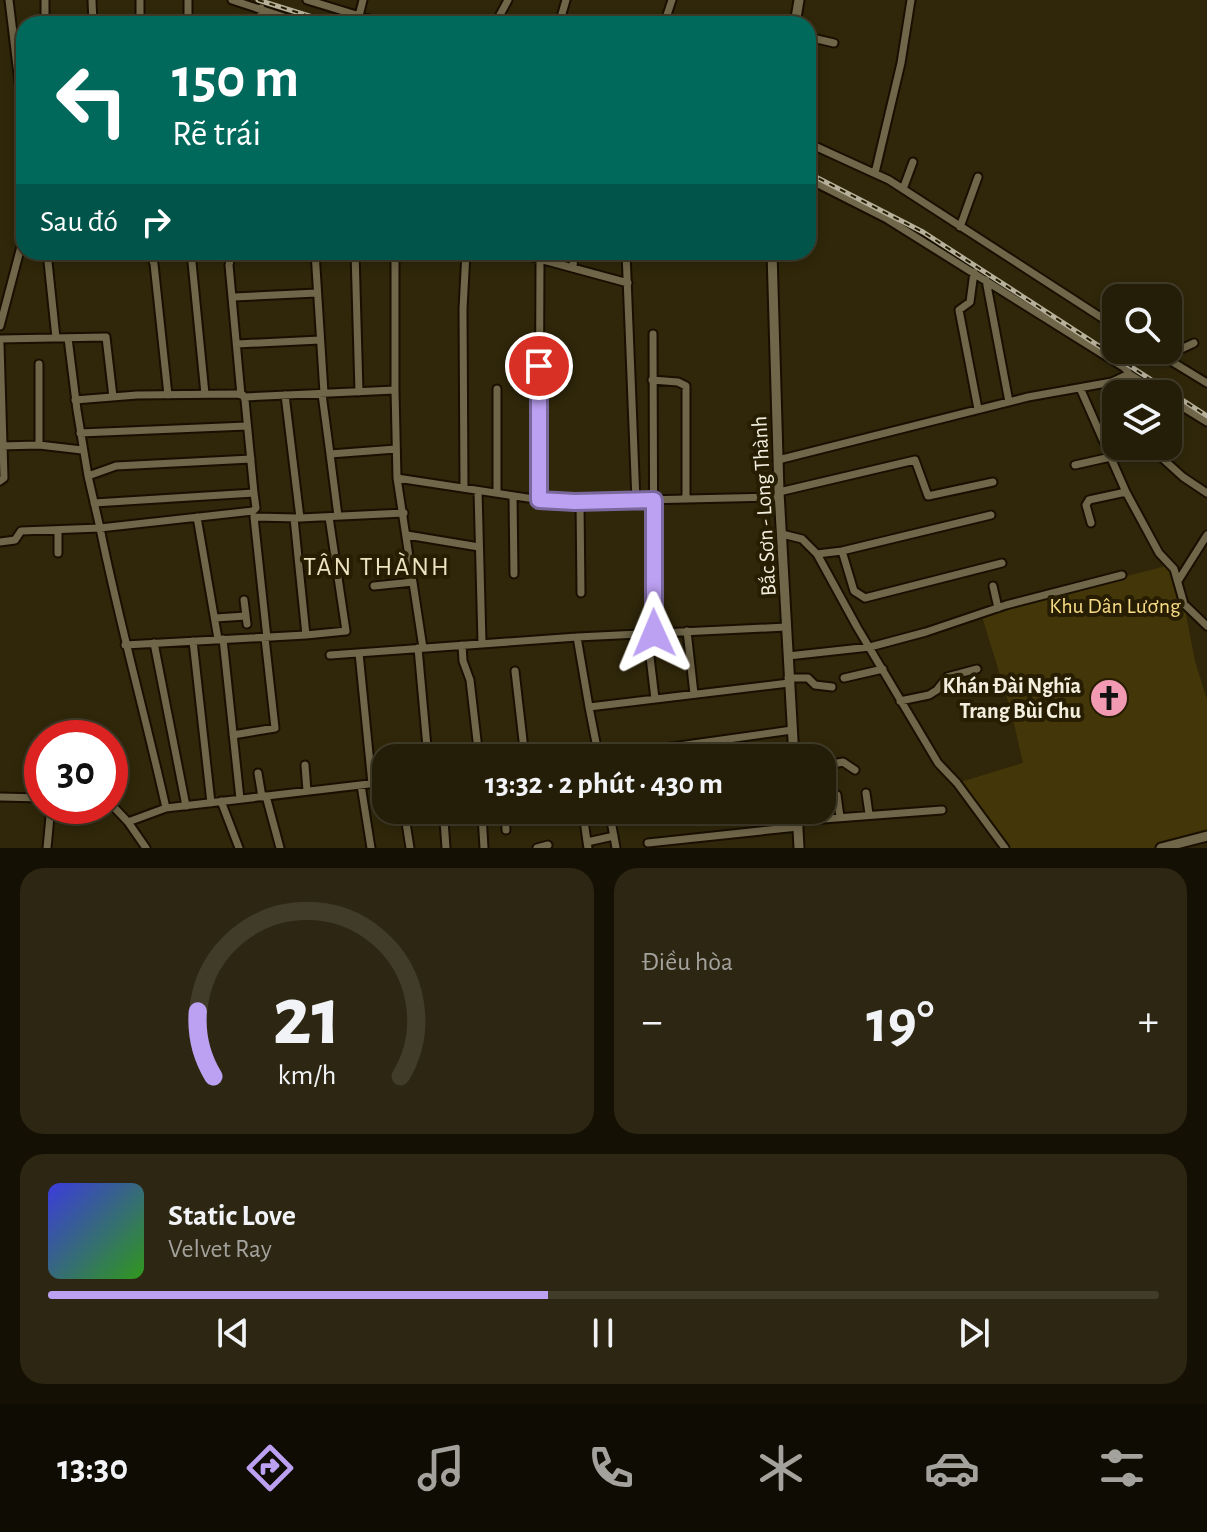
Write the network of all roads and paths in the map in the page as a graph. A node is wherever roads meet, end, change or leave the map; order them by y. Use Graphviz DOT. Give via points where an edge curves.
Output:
graph roads {
  1 [pos="9,0"];
  2 [pos="232,0"];
  3 [pos="307,0"];
  4 [pos="363,0"];
  5 [pos="911,0"];
  6 [pos="261,8"];
  7 [pos="261,16"];
  8 [pos="283,16"];
  9 [pos="359,16"];
  10 [pos="816,39"];
  11 [pos="834,43"];
  12 [pos="16,58"];
  13 [pos="816,147"];
  14 [pos="913,162"];
  15 [pos="875,173"];
  16 [pos="978,177"];
  17 [pos="816,183"];
  18 [pos="903,189"];
  19 [pos="960,227"];
  20 [pos="17,260"];
  21 [pos="48,260"];
  22 [pos="153,260"];
  23 [pos="192,260"];
  24 [pos="230,260"];
  25 [pos="315,260"];
  26 [pos="355,260"];
  27 [pos="395,260"];
  28 [pos="466,260"];
  29 [pos="534,260"];
  30 [pos="547,260"];
  31 [pos="574,260"];
  32 [pos="627,260"];
  33 [pos="772,260"];
  34 [pos="573,268"];
  35 [pos="974,272"];
  36 [pos="986,280"];
  37 [pos="628,283"];
  38 [pos="317,293"];
  39 [pos="234,297"];
  40 [pos="1102,318"];
  41 [pos="0,326"];
  42 [pos="653,334"];
  43 [pos="56,338"];
  44 [pos="68,338"];
  45 [pos="320,340"];
  46 [pos="0,341"];
  47 [pos="1194,343"];
  48 [pos="237,344"];
  49 [pos="1182,349"];
  50 [pos="39,364"];
  51 [pos="1175,364"];
  52 [pos="1129,374"];
  53 [pos="0,379"];
  54 [pos="652,380"];
  55 [pos="1139,380"];
  56 [pos="1207,383"];
  57 [pos="1080,388"];
  58 [pos="497,389"];
  59 [pos="395,390"];
  60 [pos="359,392"];
  61 [pos="205,394"];
  62 [pos="323,394"];
  63 [pos="168,395"];
  64 [pos="285,395"];
  65 [pos="243,396"];
  66 [pos="113,397"];
  67 [pos="75,400"];
  68 [pos="1009,402"];
  69 [pos="1182,407"];
  70 [pos="978,409"];
  71 [pos="1207,422"];
  72 [pos="247,426"];
  73 [pos="80,433"];
  74 [pos="1102,438"];
  75 [pos="39,445"];
  76 [pos="1,446"];
  77 [pos="396,449"];
  78 [pos="82,450"];
  79 [pos="330,454"];
  80 [pos="1102,458"];
  81 [pos="251,459"];
  82 [pos="778,460"];
  83 [pos="1112,460"];
  84 [pos="1164,460"];
  85 [pos="1075,465"];
  86 [pos="88,476"];
  87 [pos="397,478"];
  88 [pos="0,481"];
  89 [pos="993,482"];
  90 [pos="464,488"];
  91 [pos="478,491"];
  92 [pos="1126,492"];
  93 [pos="254,493"];
  94 [pos="497,493"];
  95 [pos="1207,493"];
  96 [pos="779,494"];
  97 [pos="513,496"];
  98 [pos="686,499"];
  99 [pos="539,500"];
  100 [pos="654,500"];
  101 [pos="636,501"];
  102 [pos="580,502"];
  103 [pos="94,503"];
  104 [pos="404,513"];
  105 [pos="253,514"];
  106 [pos="991,515"];
  107 [pos="334,516"];
  108 [pos="197,517"];
  109 [pos="297,518"];
  110 [pos="1091,523"];
  111 [pos="100,528"];
  112 [pos="58,531"];
  113 [pos="782,534"];
  114 [pos="407,535"];
  115 [pos="1207,535"];
  116 [pos="0,542"];
  117 [pos="479,547"];
  118 [pos="842,551"];
  119 [pos="58,553"];
  120 [pos="817,554"];
  121 [pos="1002,563"];
  122 [pos="514,574"];
  123 [pos="1122,575"];
  124 [pos="1178,581"];
  125 [pos="413,582"];
  126 [pos="374,586"];
  127 [pos="993,586"];
  128 [pos="581,593"];
  129 [pos="244,600"];
  130 [pos="998,608"];
  131 [pos="215,618"];
  132 [pos="1207,626"];
  133 [pos="786,627"];
  134 [pos="687,631"];
  135 [pos="654,633"];
  136 [pos="306,635"];
  137 [pos="577,637"];
  138 [pos="266,638"];
  139 [pos="220,639"];
  140 [pos="193,641"];
  141 [pos="154,643"];
  142 [pos="482,643"];
  143 [pos="125,645"];
  144 [pos="462,645"];
  145 [pos="870,647"];
  146 [pos="420,648"];
  147 [pos="359,653"];
  148 [pos="330,655"];
  149 [pos="788,656"];
  150 [pos="650,657"];
  151 [pos="883,669"];
  152 [pos="977,669"];
  153 [pos="515,671"];
  154 [pos="844,678"];
  155 [pos="789,680"];
  156 [pos="832,687"];
  157 [pos="694,694"];
  158 [pos="655,699"];
  159 [pos="900,701"];
  160 [pos="584,702"];
  161 [pos="520,714"];
  162 [pos="510,715"];
  163 [pos="792,730"];
  164 [pos="233,735"];
  165 [pos="427,744"];
  166 [pos="477,744"];
  167 [pos="523,744"];
  168 [pos="594,744"];
  169 [pos="694,744"];
  170 [pos="793,744"];
  171 [pos="836,763"];
  172 [pos="305,765"];
  173 [pos="855,770"];
  174 [pos="258,773"];
  175 [pos="372,784"];
  176 [pos="361,785"];
  177 [pos="307,791"];
  178 [pos="866,793"];
  179 [pos="837,795"];
  180 [pos="264,796"];
  181 [pos="0,797"];
  182 [pos="24,798"];
  183 [pos="240,799"];
  184 [pos="221,801"];
  185 [pos="211,803"];
  186 [pos="186,806"];
  187 [pos="166,808"];
  188 [pos="942,810"];
  189 [pos="869,814"];
  190 [pos="836,817"];
  191 [pos="840,817"];
  192 [pos="128,822"];
  193 [pos="49,824"];
  194 [pos="406,824"];
  195 [pos="444,824"];
  196 [pos="485,824"];
  197 [pos="506,824"];
  198 [pos="585,824"];
  199 [pos="612,824"];
  200 [pos="766,824"];
  201 [pos="797,824"];
  202 [pos="506,830"];
  203 [pos="614,836"];
  204 [pos="1207,836"];
  205 [pos="648,843"];
  206 [pos="548,845"];
  207 [pos="588,845"];
  208 [pos="1001,847"];
  209 [pos="47,848"];
  210 [pos="146,848"];
  211 [pos="239,848"];
  212 [pos="280,848"];
  213 [pos="371,848"];
  214 [pos="410,848"];
  215 [pos="446,848"];
  216 [pos="484,848"];
  217 [pos="537,848"];
  218 [pos="616,848"];
  219 [pos="799,848"];
  220 [pos="1161,848"];
  1 -- 12 [label="street"];
  2 -- 6 [label="street"];
  3 -- 9 [label="street"];
  4 -- 9 [label="street"];
  5 -- 15 [label="street"];
  6 -- 7 [label="street"];
  6 -- 8 [label="street"];
  10 -- 11 [label="street"];
  13 -- 15 [label="street"];
  14 -- 18 [label="street"];
  15 -- 18 [label="street"];
  16 -- 19 [label="street"];
  17 -- 35 [label="street"];
  18 -- 19 [label="street"];
  19 -- 40 [label="street"];
  20 -- 41 [label="street"];
  21 -- 43 [label="street"];
  22 -- 63 [label="street"];
  23 -- 61 [label="street"];
  24 -- 39 [label="street"];
  25 -- 38 [label="street"];
  26 -- 60 [label="street"];
  27 -- 59 [label="street"];
  28 -- 90 [label="street"];
  29 -- 99 [label="street"];
  30 -- 34 [label="street"];
  31 -- 34 [label="street"];
  32 -- 37 [label="street"];
  33 -- 82 [label="main road, Bắc Sơn - Long Thành"];
  34 -- 37 [label="street"];
  35 -- 36 [label="street"];
  35 -- 70 [label="street" via="970,302 959,310"];
  36 -- 52 [label="street"];
  36 -- 68 [label="street"];
  37 -- 101 [label="street"];
  38 -- 39 [label="street"];
  38 -- 45 [label="street"];
  39 -- 48 [label="street"];
  42 -- 54 [label="street"];
  43 -- 44 [label="street"];
  43 -- 46 [label="street"];
  44 -- 66 [label="street" via="107,338"];
  44 -- 67 [label="street"];
  45 -- 48 [label="street"];
  45 -- 62 [label="street"];
  46 -- 53 [label="street"];
  47 -- 49 [label="street"];
  48 -- 65 [label="street"];
  50 -- 75 [label="street"];
  51 -- 56 [label="street"];
  52 -- 55 [label="street"];
  52 -- 57 [label="street"];
  53 -- 76 [label="street"];
  54 -- 98 [label="street" via="686,386"];
  54 -- 100 [label="street"];
  57 -- 68 [label="street"];
  57 -- 74 [label="street"];
  58 -- 94 [label="street"];
  59 -- 60 [label="street"];
  59 -- 77 [label="street"];
  60 -- 62 [label="street"];
  61 -- 63 [label="street"];
  61 -- 65 [label="street"];
  62 -- 64 [label="street"];
  62 -- 79 [label="street"];
  63 -- 66 [label="street"];
  64 -- 65 [label="street"];
  64 -- 109 [label="street"];
  65 -- 72 [label="street"];
  66 -- 67 [label="street"];
  67 -- 73 [label="street"];
  68 -- 70 [label="street"];
  69 -- 71 [label="street"];
  70 -- 82 [label="street"];
  72 -- 73 [label="street"];
  72 -- 81 [label="street"];
  73 -- 78 [label="street"];
  75 -- 76 [label="street"];
  75 -- 78 [label="street"];
  76 -- 88 [label="street"];
  77 -- 79 [label="street"];
  77 -- 87 [label="street"];
  78 -- 86 [label="street"];
  79 -- 107 [label="street"];
  80 -- 85 [label="street"];
  81 -- 86 [label="street" via="116,466"];
  81 -- 93 [label="street"];
  82 -- 96 [label="main road, Bắc Sơn - Long Thành"];
  83 -- 92 [label="street"];
  84 -- 95 [label="street"];
  86 -- 103 [label="street"];
  87 -- 90 [label="street"];
  87 -- 104 [label="street"];
  89 -- 96 [label="street" via="929,496 914,460"];
  90 -- 91 [label="street"];
  91 -- 94 [label="street"];
  91 -- 117 [label="street"];
  92 -- 110 [label="street" via="1089,500"];
  92 -- 124 [label="street"];
  93 -- 103 [label="street"];
  93 -- 105 [label="street"];
  94 -- 97 [label="street"];
  96 -- 98 [label="street"];
  96 -- 113 [label="main road, Bắc Sơn - Long Thành"];
  97 -- 99 [label="street"];
  97 -- 122 [label="street"];
  98 -- 100 [label="street"];
  99 -- 102 [label="street"];
  100 -- 101 [label="street"];
  100 -- 135 [label="street"];
  101 -- 102 [label="street"];
  102 -- 128 [label="street"];
  103 -- 111 [label="street"];
  104 -- 107 [label="street"];
  104 -- 114 [label="street"];
  105 -- 108 [label="street"];
  105 -- 109 [label="street"];
  105 -- 138 [label="street"];
  106 -- 118 [label="street"];
  107 -- 109 [label="street"];
  107 -- 136 [label="street" via="346,631"];
  108 -- 111 [label="street"];
  108 -- 131 [label="street"];
  109 -- 136 [label="street"];
  111 -- 112 [label="street"];
  111 -- 143 [label="street"];
  112 -- 116 [label="street" via="21,531 15,540"];
  112 -- 119 [label="street"];
  113 -- 120 [label="street" via="802,539"];
  113 -- 133 [label="main road, Bắc Sơn - Long Thành"];
  114 -- 117 [label="street"];
  114 -- 125 [label="street"];
  115 -- 124 [label="street"];
  117 -- 142 [label="street"];
  118 -- 120 [label="street"];
  118 -- 121 [label="street" via="854,591 865,598"];
  120 -- 145 [label="street"];
  123 -- 130 [label="street"];
  124 -- 132 [label="street" via="1186,607"];
  125 -- 126 [label="street"];
  125 -- 146 [label="street"];
  127 -- 130 [label="street"];
  129 -- 131 [label="street" via="246,620"];
  130 -- 145 [label="street"];
  131 -- 139 [label="street"];
  133 -- 134 [label="street"];
  133 -- 149 [label="main road, Bắc Sơn - Long Thành"];
  134 -- 135 [label="street"];
  134 -- 157 [label="street"];
  135 -- 137 [label="street"];
  136 -- 138 [label="street"];
  137 -- 142 [label="street"];
  137 -- 160 [label="street"];
  138 -- 139 [label="street"];
  138 -- 164 [label="street" via="275,728"];
  139 -- 140 [label="street"];
  139 -- 164 [label="street"];
  140 -- 141 [label="street"];
  140 -- 185 [label="street"];
  141 -- 143 [label="street"];
  141 -- 186 [label="street"];
  142 -- 144 [label="street"];
  143 -- 187 [label="street"];
  144 -- 146 [label="street"];
  144 -- 166 [label="street"];
  145 -- 149 [label="street"];
  145 -- 151 [label="street"];
  146 -- 147 [label="street"];
  146 -- 165 [label="street"];
  147 -- 148 [label="street"];
  147 -- 175 [label="street"];
  149 -- 155 [label="main road, Bắc Sơn - Long Thành"];
  150 -- 158 [label="street"];
  151 -- 154 [label="street"];
  151 -- 159 [label="street"];
  152 -- 159 [label="street" via="947,677 929,695"];
  153 -- 161 [label="street"];
  155 -- 156 [label="street" via="809,678 817,686"];
  155 -- 157 [label="street"];
  155 -- 163 [label="main road, Bắc Sơn - Long Thành"];
  157 -- 158 [label="street"];
  158 -- 160 [label="street"];
  159 -- 208 [label="street" via="938,763"];
  160 -- 168 [label="street"];
  161 -- 162 [label="street"];
  161 -- 167 [label="street"];
  163 -- 169 [label="street"];
  163 -- 170 [label="main road, Bắc Sơn - Long Thành"];
  164 -- 183 [label="street"];
  171 -- 173 [label="street"];
  172 -- 177 [label="street"];
  174 -- 180 [label="street"];
  175 -- 176 [label="street"];
  176 -- 177 [label="street"];
  176 -- 213 [label="street"];
  177 -- 180 [label="street"];
  178 -- 189 [label="street"];
  179 -- 191 [label="street"];
  180 -- 183 [label="street"];
  180 -- 212 [label="street"];
  181 -- 182 [label="street"];
  183 -- 184 [label="street"];
  184 -- 185 [label="street"];
  184 -- 211 [label="street"];
  185 -- 186 [label="street"];
  186 -- 187 [label="street"];
  187 -- 192 [label="street"];
  188 -- 189 [label="street"];
  189 -- 191 [label="street"];
  190 -- 191 [label="street"];
  192 -- 210 [label="street"];
  193 -- 209 [label="street"];
  194 -- 214 [label="street"];
  195 -- 215 [label="street"];
  196 -- 216 [label="street"];
  197 -- 202 [label="street"];
  198 -- 207 [label="street"];
  199 -- 203 [label="street"];
  200 -- 205 [label="street"];
  201 -- 219 [label="main road"];
  203 -- 207 [label="street"];
  203 -- 218 [label="street"];
  204 -- 220 [label="main road"];
  206 -- 217 [label="street"];
}
